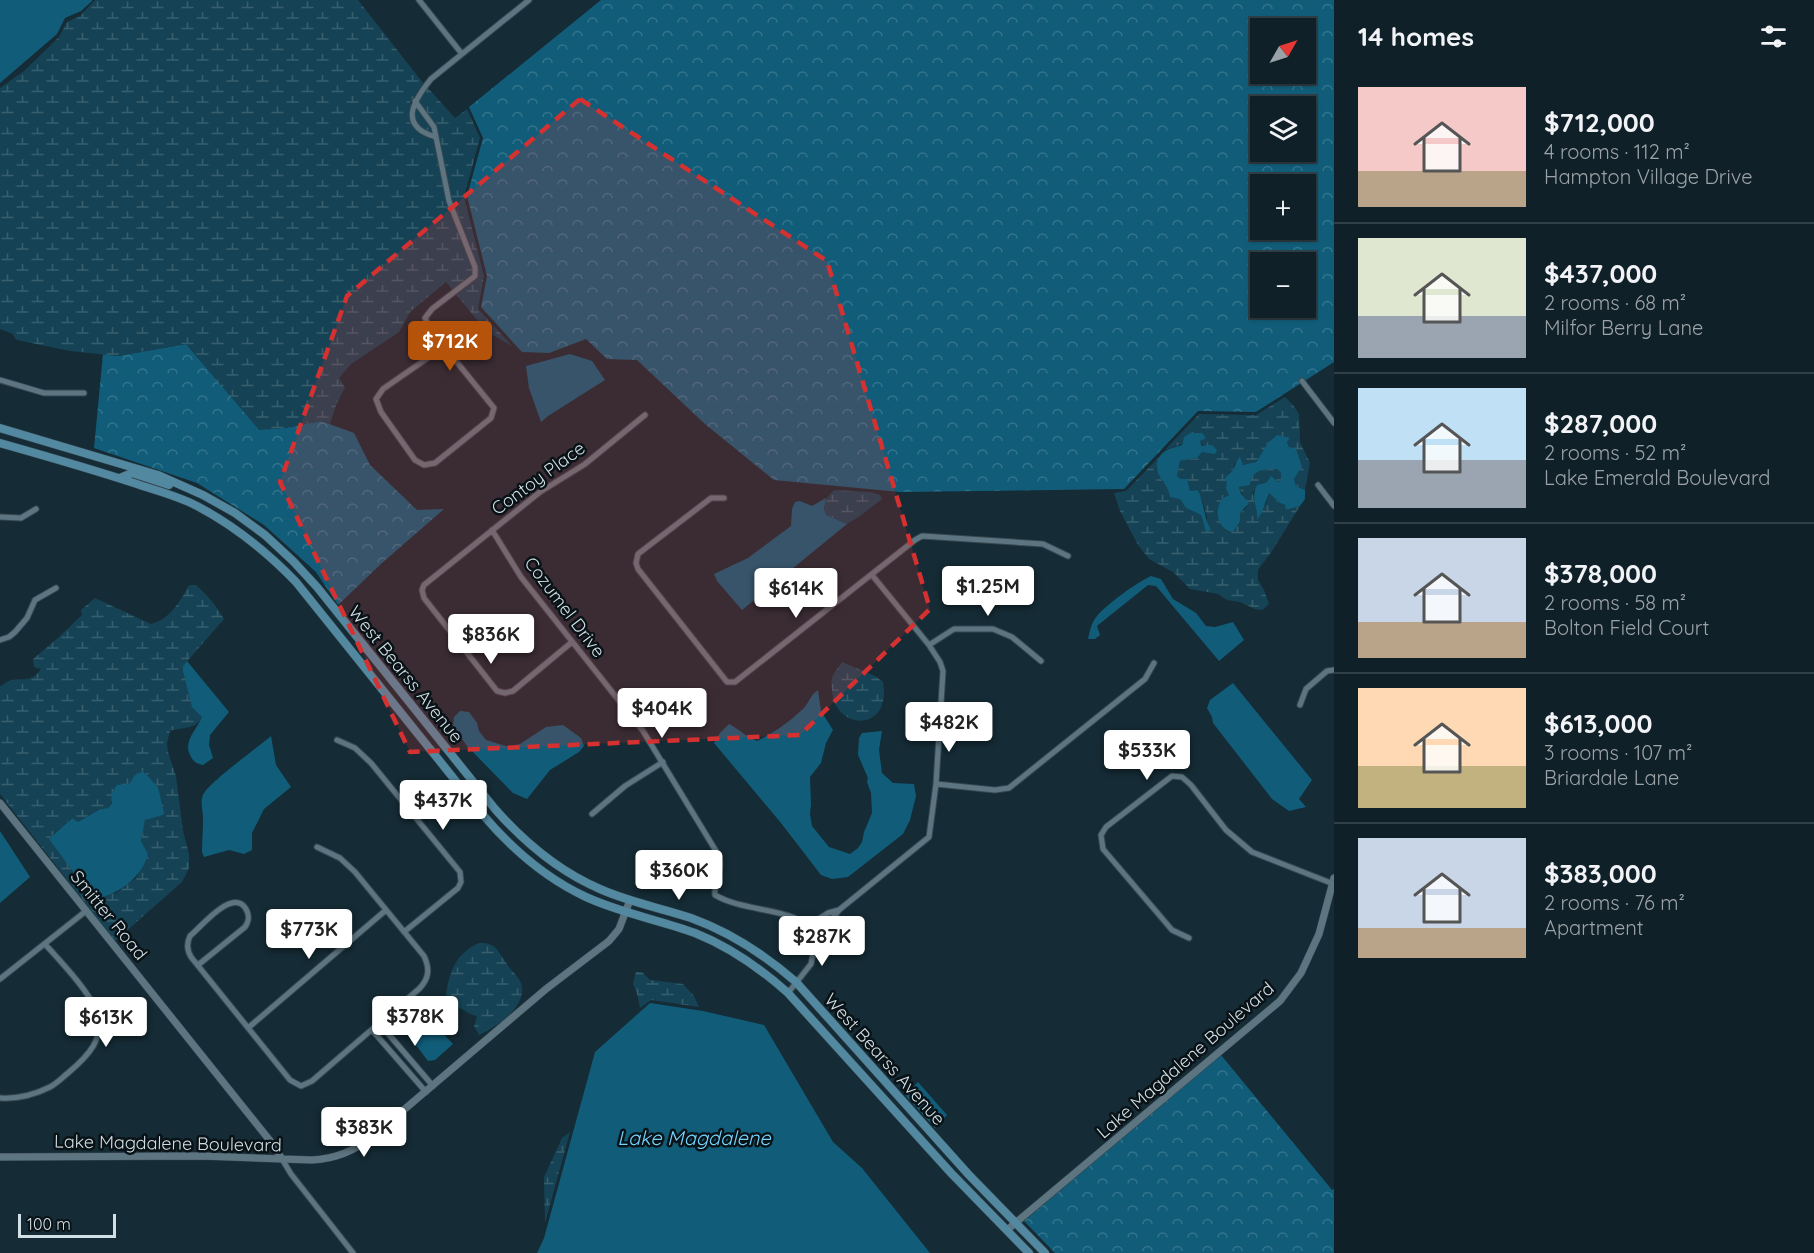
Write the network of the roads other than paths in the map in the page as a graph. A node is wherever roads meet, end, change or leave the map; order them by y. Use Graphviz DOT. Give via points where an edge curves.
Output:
graph roads {
  1 [pos="419,0"];
  2 [pos="529,0"];
  3 [pos="462,54"];
  4 [pos="415,101"];
  5 [pos="436,137"];
  6 [pos="445,346"];
  7 [pos="0,380"];
  8 [pos="1302,381"];
  9 [pos="84,393"];
  10 [pos="645,415"];
  11 [pos="1334,423"];
  12 [pos="0,428"];
  13 [pos="0,442"];
  14 [pos="120,478"];
  15 [pos="1318,485"];
  16 [pos="188,487"];
  17 [pos="724,498"];
  18 [pos="1334,506"];
  19 [pos="36,509"];
  20 [pos="0,517"];
  21 [pos="492,530"];
  22 [pos="1068,556"];
  23 [pos="872,575"];
  24 [pos="56,588"];
  25 [pos="0,640"];
  26 [pos="572,642"];
  27 [pos="929,645"];
  28 [pos="1041,660"];
  29 [pos="1154,663"];
  30 [pos="1334,670"];
  31 [pos="1300,705"];
  32 [pos="337,740"];
  33 [pos="663,762"];
  34 [pos="936,784"];
  35 [pos="0,803"];
  36 [pos="592,814"];
  37 [pos="317,847"];
  38 [pos="1333,880"];
  39 [pos="630,900"];
  40 [pos="86,910"];
  41 [pos="386,910"];
  42 [pos="839,910"];
  43 [pos="626,913"];
  44 [pos="809,926"];
  45 [pos="799,930"];
  46 [pos="404,932"];
  47 [pos="817,934"];
  48 [pos="1189,938"];
  49 [pos="809,943"];
  50 [pos="45,944"];
  51 [pos="198,965"];
  52 [pos="0,979"];
  53 [pos="796,982"];
  54 [pos="788,993"];
  55 [pos="379,1023"];
  56 [pos="248,1028"];
  57 [pos="372,1030"];
  58 [pos="401,1048"];
  59 [pos="393,1054"];
  60 [pos="433,1086"];
  61 [pos="426,1092"];
  62 [pos="0,1098"];
  63 [pos="0,1157"];
  64 [pos="282,1159"];
  65 [pos="1016,1223"];
  66 [pos="1007,1230"];
  67 [pos="347,1250"];
  68 [pos="353,1253"];
  69 [pos="1029,1253"];
  70 [pos="1045,1253"];
  1 -- 3 [label="street"];
  2 -- 3 [label="street"];
  3 -- 4 [label="street" via="431,79"];
  4 -- 5 [label="street" via="434,127"];
  4 -- 5 [label="street" via="411,112 417,127"];
  5 -- 6 [label="street" via="449,201 475,267 475,276 425,318"];
  6 -- 6 [label="street" via="494,408 491,417 451,450 435,463 424,465 415,460 376,399 383,389"];
  7 -- 9 [label="street" via="44,393"];
  8 -- 11 [label="street"];
  10 -- 21 [label="street, Contoy Place" via="585,464 540,492"];
  12 -- 16 [label="main road, West Bearss Avenue"];
  13 -- 14 [label="main road, West Bearss Avenue"];
  14 -- 16 [label="main road" via="132,473 177,488"];
  14 -- 43 [label="main road, West Bearss Avenue" via="197,506 269,556 301,589 506,840 529,862 567,888"];
  15 -- 18 [label="street"];
  16 -- 39 [label="main road, West Bearss Avenue" via="246,520 293,561 521,837 573,876"];
  17 -- 23 [label="street" via="711,498 638,554 636,563 727,682 735,682"];
  19 -- 20 [label="street" via="21,518"];
  21 -- 26 [label="street, Cozumel Drive" via="521,577"];
  21 -- 26 [label="street, Contoy Place" via="424,585 424,598 497,691 513,692"];
  22 -- 23 [label="street" via="1043,544 922,536"];
  23 -- 27 [label="street"];
  24 -- 25 [label="street" via="35,600 21,625"];
  26 -- 33 [label="street, Cozumel Drive"];
  27 -- 28 [label="street" via="954,629 993,629 1011,637"];
  27 -- 34 [label="street" via="943,672"];
  29 -- 34 [label="street" via="1145,679 1009,788"];
  30 -- 31 [label="street" via="1327,671 1306,689"];
  32 -- 46 [label="street" via="355,748 385,778 460,872 458,888"];
  33 -- 36 [label="street" via="625,786"];
  33 -- 45 [label="street, Cozumel Drive" via="719,856 716,895 725,901 795,918"];
  34 -- 42 [label="street" via="929,837"];
  35 -- 40 [label="street, Smitter Road"];
  37 -- 41 [label="street" via="346,863"];
  38 -- 48 [label="street" via="1252,852 1226,830 1191,785 1182,777 1172,776 1101,835 1103,849 1172,930"];
  38 -- 65 [label="street, Lake Magdalene Boulevard" via="1306,964 1280,1001"];
  39 -- 43 [label="street, Lake Magdalene Boulevard"];
  39 -- 53 [label="main road, West Bearss Avenue" via="714,927"];
  40 -- 50 [label="street"];
  40 -- 64 [label="street, Smitter Road"];
  41 -- 46 [label="street"];
  41 -- 56 [label="street"];
  42 -- 44 [label="street"];
  42 -- 47 [label="street"];
  43 -- 54 [label="main road, West Bearss Avenue" via="715,942 765,973"];
  43 -- 60 [label="street, Lake Magdalene Boulevard" via="609,941 546,989"];
  44 -- 45 [label="street"];
  44 -- 47 [label="street"];
  45 -- 49 [label="street" via="800,939"];
  46 -- 55 [label="street" via="427,962 428,976 420,988"];
  47 -- 49 [label="street"];
  49 -- 53 [label="street" via="811,964"];
  50 -- 52 [label="street"];
  50 -- 62 [label="street" via="90,999 97,1012 98,1038 84,1059 52,1087 22,1097"];
  51 -- 51 [label="street" via="245,927 249,918 246,908 228,903 190,936 188,950"];
  51 -- 56 [label="street"];
  53 -- 54 [label="street"];
  53 -- 65 [label="main road, West Bearss Avenue"];
  54 -- 66 [label="main road, West Bearss Avenue"];
  55 -- 57 [label="street"];
  55 -- 58 [label="street"];
  56 -- 57 [label="street" via="290,1080 301,1086"];
  57 -- 59 [label="street"];
  58 -- 59 [label="street"];
  58 -- 60 [label="street"];
  59 -- 61 [label="street"];
  60 -- 61 [label="street, Lake Magdalene Boulevard"];
  61 -- 64 [label="street, Lake Magdalene Boulevard" via="356,1148 322,1160"];
  63 -- 64 [label="street, Lake Magdalene Boulevard"];
  64 -- 67 [label="street"];
  65 -- 66 [label="street, Lake Magdalene Boulevard"];
  65 -- 70 [label="main road, West Bearss Avenue"];
  66 -- 69 [label="main road, West Bearss Avenue"];
  67 -- 68 [label="street"];
}
